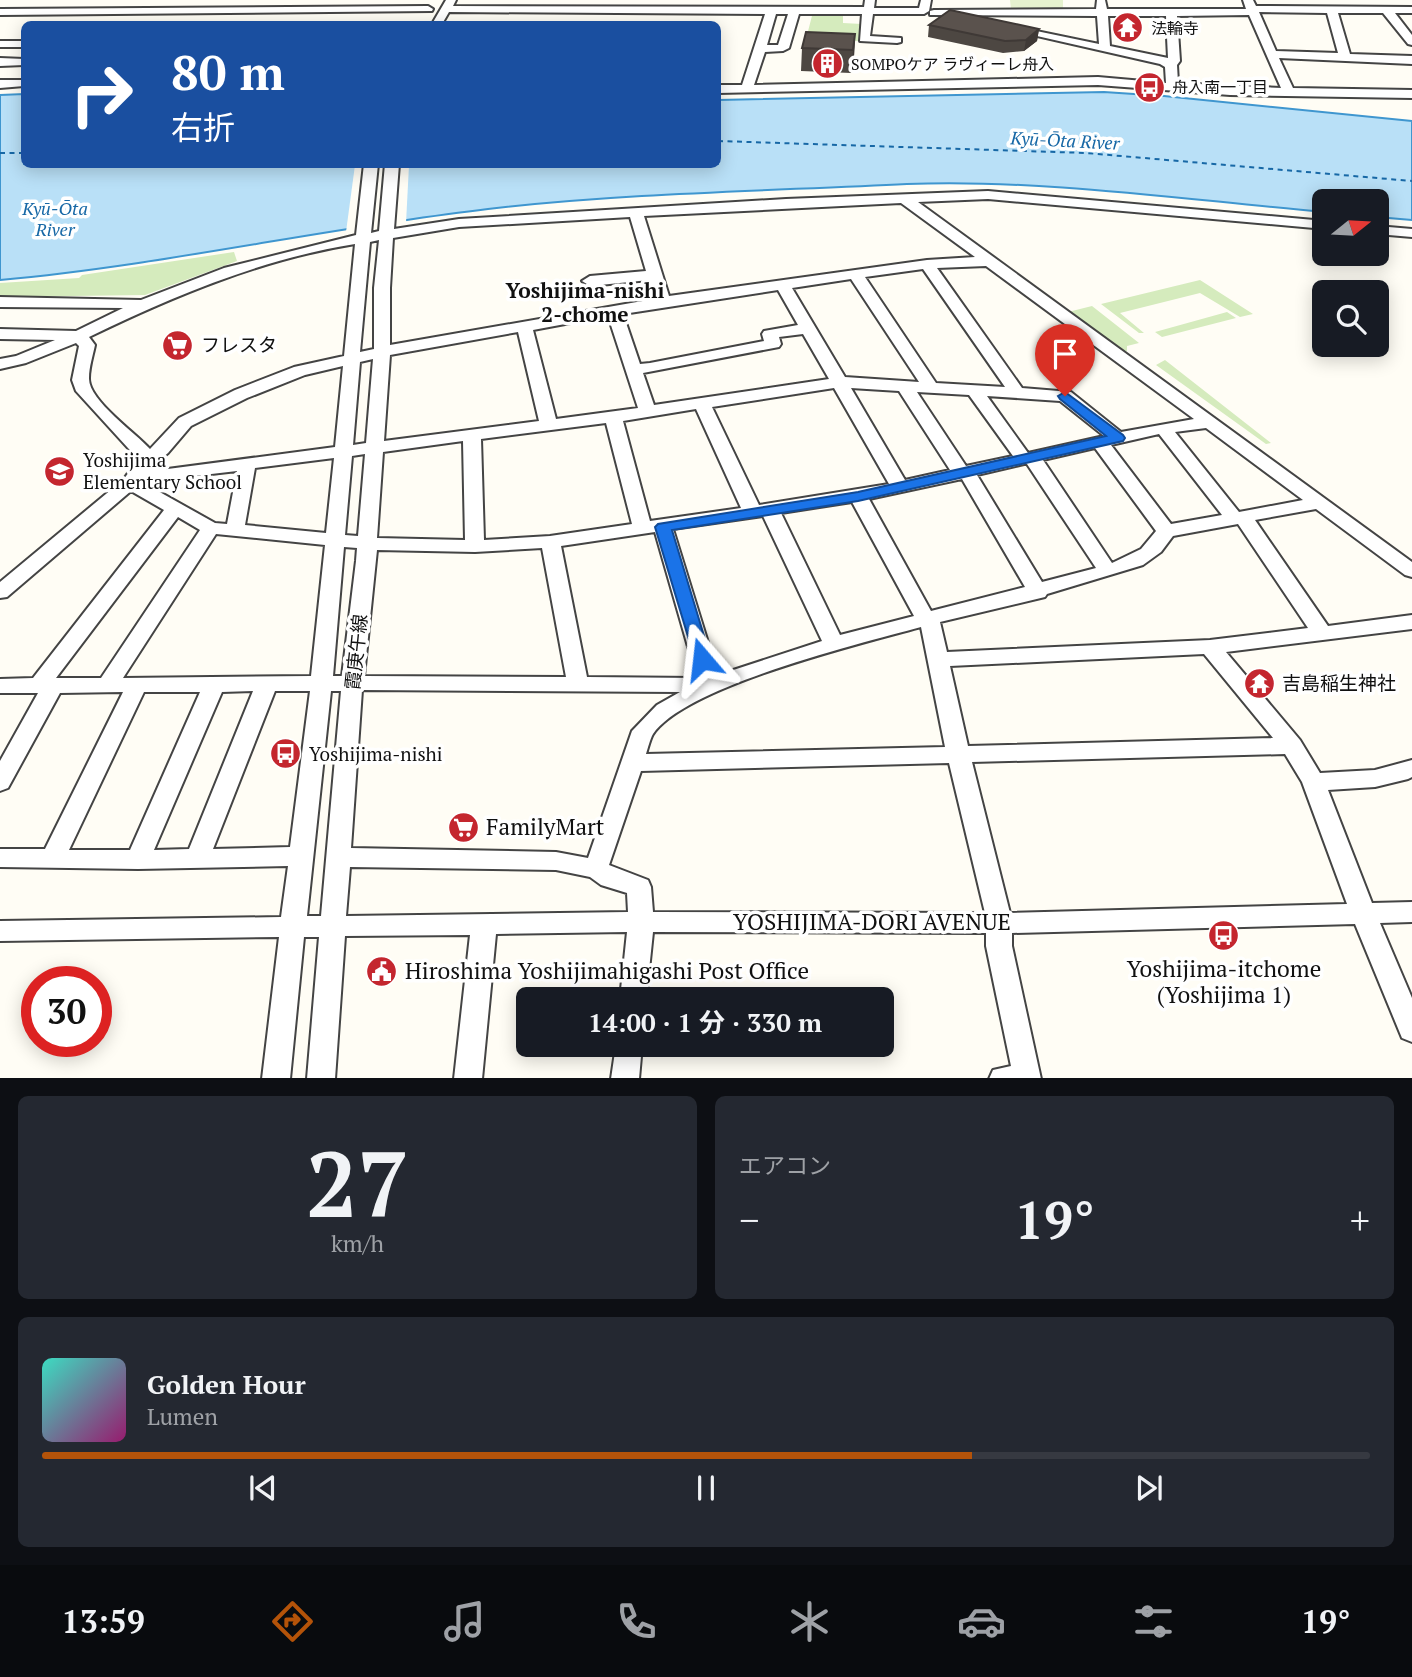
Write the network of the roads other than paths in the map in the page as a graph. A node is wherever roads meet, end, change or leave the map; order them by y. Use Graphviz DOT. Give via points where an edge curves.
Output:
graph roads {
  1 [pos="133,0"];
  2 [pos="176,0"];
  3 [pos="250,4"];
  4 [pos="449,4"];
  5 [pos="871,4"];
  6 [pos="66,5"];
  7 [pos="431,5"];
  8 [pos="580,5"];
  9 [pos="703,5"];
  10 [pos="984,6"];
  11 [pos="771,7"];
  12 [pos="1101,7"];
  13 [pos="1251,7"];
  14 [pos="928,8"];
  15 [pos="166,9"];
  16 [pos="123,10"];
  17 [pos="794,10"];
  18 [pos="1332,10"];
  19 [pos="1387,10"];
  20 [pos="1412,10"];
  21 [pos="0,12"];
  22 [pos="1171,12"];
  23 [pos="111,21"];
  24 [pos="233,21"];
  25 [pos="421,21"];
  26 [pos="439,21"];
  27 [pos="570,21"];
  28 [pos="897,40"];
  29 [pos="1412,42"];
  30 [pos="0,44"];
  31 [pos="21,44"];
  32 [pos="1102,48"];
  33 [pos="760,49"];
  34 [pos="1273,54"];
  35 [pos="1345,58"];
  36 [pos="1412,60"];
  37 [pos="0,62"];
  38 [pos="21,62"];
  39 [pos="1171,65"];
  40 [pos="21,83"];
  41 [pos="0,84"];
  42 [pos="1172,86"];
  43 [pos="747,88"];
  44 [pos="721,89"];
  45 [pos="1289,92"];
  46 [pos="1412,94"];
  47 [pos="371,168"];
  48 [pos="393,168"];
  49 [pos="905,199"];
  50 [pos="636,214"];
  51 [pos="524,217"];
  52 [pos="1312,224"];
  53 [pos="388,230"];
  54 [pos="1390,231"];
  55 [pos="1412,233"];
  56 [pos="363,234"];
  57 [pos="421,236"];
  58 [pos="988,261"];
  59 [pos="927,264"];
  60 [pos="855,274"];
  61 [pos="655,275"];
  62 [pos="590,281"];
  63 [pos="782,284"];
  64 [pos="0,302"];
  65 [pos="663,302"];
  66 [pos="144,304"];
  67 [pos="614,311"];
  68 [pos="524,326"];
  69 [pos="808,328"];
  70 [pos="0,334"];
  71 [pos="79,336"];
  72 [pos="382,352"];
  73 [pos="354,357"];
  74 [pos="0,364"];
  75 [pos="632,370"];
  76 [pos="841,383"];
  77 [pos="906,388"];
  78 [pos="932,389"];
  79 [pos="975,391"];
  80 [pos="1017,394"];
  81 [pos="702,403"];
  82 [pos="648,412"];
  83 [pos="613,417"];
  84 [pos="1208,422"];
  85 [pos="549,425"];
  86 [pos="1163,428"];
  87 [pos="472,434"];
  88 [pos="1109,440"];
  89 [pos="373,447"];
  90 [pos="345,453"];
  91 [pos="1028,458"];
  92 [pos="247,465"];
  93 [pos="139,472"];
  94 [pos="965,473"];
  95 [pos="900,487"];
  96 [pos="858,496"];
  97 [pos="1319,503"];
  98 [pos="174,508"];
  99 [pos="761,512"];
  100 [pos="1238,518"];
  101 [pos="211,528"];
  102 [pos="653,528"];
  103 [pos="234,530"];
  104 [pos="1166,531"];
  105 [pos="334,540"];
  106 [pos="550,542"];
  107 [pos="367,543"];
  108 [pos="475,546"];
  109 [pos="1412,570"];
  110 [pos="1108,571"];
  111 [pos="0,592"];
  112 [pos="1038,592"];
  113 [pos="926,620"];
  114 [pos="1412,622"];
  115 [pos="1322,633"];
  116 [pos="834,644"];
  117 [pos="1210,647"];
  118 [pos="940,659"];
  119 [pos="352,683"];
  120 [pos="267,684"];
  121 [pos="321,684"];
  122 [pos="46,685"];
  123 [pos="107,685"];
  124 [pos="215,685"];
  125 [pos="578,685"];
  126 [pos="710,685"];
  127 [pos="0,686"];
  128 [pos="136,687"];
  129 [pos="1292,746"];
  130 [pos="958,754"];
  131 [pos="634,763"];
  132 [pos="1412,768"];
  133 [pos="0,782"];
  134 [pos="1313,782"];
  135 [pos="302,856"];
  136 [pos="340,857"];
  137 [pos="0,858"];
  138 [pos="53,858"];
  139 [pos="197,859"];
  140 [pos="138,860"];
  141 [pos="596,869"];
  142 [pos="1412,912"];
  143 [pos="1363,913"];
  144 [pos="642,922"];
  145 [pos="999,922"];
  146 [pos="484,926"];
  147 [pos="291,927"];
  148 [pos="333,927"];
  149 [pos="0,931"];
  150 [pos="634,987"];
  151 [pos="1412,1030"];
  152 [pos="628,1057"];
  153 [pos="276,1078"];
  154 [pos="321,1078"];
  155 [pos="468,1078"];
  156 [pos="625,1078"];
  157 [pos="1027,1078"];
  1 -- 16 [label="street"];
  2 -- 15 [label="street"];
  3 -- 7 [label="street"];
  3 -- 15 [label="street"];
  3 -- 24 [label="street"];
  4 -- 8 [label="street"];
  4 -- 26 [label="street"];
  5 -- 14 [label="street"];
  5 -- 17 [label="street"];
  5 -- 28 [label="street" via="864,39"];
  6 -- 16 [label="street"];
  6 -- 21 [label="street"];
  7 -- 25 [label="street"];
  8 -- 9 [label="street"];
  8 -- 27 [label="street"];
  9 -- 11 [label="street"];
  10 -- 12 [label="street"];
  10 -- 14 [label="street"];
  11 -- 17 [label="street"];
  11 -- 33 [label="street"];
  12 -- 22 [label="street"];
  12 -- 32 [label="street"];
  13 -- 18 [label="street"];
  13 -- 22 [label="street"];
  13 -- 34 [label="street"];
  14 -- 32 [label="street"];
  15 -- 16 [label="street"];
  16 -- 23 [label="street"];
  17 -- 33 [label="street" via="783,48"];
  18 -- 19 [label="street"];
  18 -- 35 [label="street"];
  19 -- 20 [label="street"];
  19 -- 29 [label="street"];
  22 -- 39 [label="street"];
  30 -- 31 [label="street"];
  32 -- 39 [label="street"];
  33 -- 43 [label="street"];
  34 -- 35 [label="street"];
  34 -- 45 [label="street"];
  35 -- 36 [label="street"];
  37 -- 38 [label="street"];
  39 -- 42 [label="street"];
  40 -- 41 [label="street"];
  42 -- 43 [label="street" via="1098,81"];
  42 -- 45 [label="street"];
  43 -- 44 [label="street"];
  45 -- 46 [label="street"];
  47 -- 56 [label="street"];
  48 -- 53 [label="street, 霞庚午線"];
  49 -- 50 [label="street"];
  49 -- 52 [label="street" via="988,195"];
  49 -- 58 [label="street"];
  50 -- 51 [label="street"];
  50 -- 61 [label="street"];
  51 -- 53 [label="street"];
  51 -- 57 [label="street" via="515,223"];
  53 -- 56 [label="street"];
  53 -- 72 [label="street, 霞庚午線"];
  54 -- 55 [label="street"];
  56 -- 66 [label="street" via="229,271"];
  56 -- 73 [label="street"];
  58 -- 59 [label="street"];
  58 -- 84 [label="street"];
  59 -- 60 [label="street"];
  59 -- 80 [label="street"];
  60 -- 63 [label="street"];
  60 -- 78 [label="street"];
  61 -- 62 [label="street"];
  61 -- 65 [label="street"];
  63 -- 65 [label="street"];
  63 -- 69 [label="street"];
  64 -- 66 [label="street"];
  65 -- 67 [label="street"];
  66 -- 71 [label="street"];
  67 -- 68 [label="street"];
  67 -- 75 [label="street"];
  68 -- 72 [label="street"];
  68 -- 85 [label="street"];
  69 -- 75 [label="street" via="770,334 773,344"];
  69 -- 76 [label="street"];
  70 -- 71 [label="street"];
  71 -- 74 [label="street"];
  71 -- 93 [label="street" via="87,345 80,380 84,391 142,450"];
  72 -- 73 [label="street"];
  72 -- 89 [label="street, 霞庚午線"];
  73 -- 90 [label="street"];
  73 -- 93 [label="street" via="300,371 185,422"];
  75 -- 82 [label="street"];
  76 -- 77 [label="street"];
  76 -- 81 [label="street"];
  76 -- 95 [label="street"];
  77 -- 78 [label="street"];
  77 -- 94 [label="street"];
  78 -- 79 [label="street"];
  79 -- 80 [label="street"];
  79 -- 91 [label="street"];
  80 -- 88 [label="street" via="1065,396"];
  81 -- 82 [label="street"];
  81 -- 99 [label="street"];
  82 -- 83 [label="street"];
  83 -- 85 [label="street"];
  83 -- 102 [label="street"];
  84 -- 86 [label="street"];
  84 -- 97 [label="street"];
  85 -- 87 [label="street"];
  86 -- 88 [label="street"];
  86 -- 100 [label="street"];
  87 -- 89 [label="street"];
  87 -- 108 [label="street"];
  88 -- 91 [label="street"];
  88 -- 104 [label="street"];
  89 -- 90 [label="street"];
  89 -- 107 [label="street, 霞庚午線"];
  90 -- 92 [label="street"];
  90 -- 105 [label="street"];
  91 -- 94 [label="street"];
  91 -- 110 [label="street"];
  92 -- 93 [label="street" via="160,475"];
  92 -- 103 [label="street"];
  93 -- 98 [label="street"];
  93 -- 111 [label="street"];
  94 -- 95 [label="street"];
  94 -- 112 [label="street"];
  95 -- 96 [label="street"];
  96 -- 99 [label="street"];
  96 -- 113 [label="street"];
  97 -- 100 [label="street"];
  97 -- 109 [label="street"];
  98 -- 101 [label="street"];
  98 -- 122 [label="street"];
  99 -- 102 [label="street"];
  99 -- 116 [label="street"];
  100 -- 104 [label="street"];
  100 -- 115 [label="street"];
  101 -- 103 [label="street"];
  101 -- 123 [label="street"];
  102 -- 106 [label="street"];
  102 -- 126 [label="street"];
  103 -- 105 [label="street"];
  104 -- 110 [label="street" via="1153,552"];
  105 -- 107 [label="street"];
  105 -- 121 [label="street"];
  106 -- 108 [label="street"];
  106 -- 125 [label="street"];
  107 -- 108 [label="street"];
  107 -- 119 [label="street, 霞庚午線"];
  110 -- 112 [label="street"];
  112 -- 113 [label="street"];
  113 -- 116 [label="street"];
  113 -- 118 [label="street"];
  114 -- 115 [label="street"];
  115 -- 117 [label="street"];
  116 -- 126 [label="street"];
  117 -- 118 [label="street"];
  117 -- 129 [label="street"];
  118 -- 130 [label="street"];
  119 -- 121 [label="street"];
  119 -- 125 [label="street"];
  119 -- 136 [label="street, 霞庚午線"];
  120 -- 121 [label="street"];
  120 -- 124 [label="street"];
  120 -- 139 [label="street"];
  121 -- 135 [label="street"];
  122 -- 123 [label="street"];
  122 -- 127 [label="street"];
  122 -- 133 [label="street"];
  123 -- 128 [label="street"];
  124 -- 128 [label="street"];
  124 -- 140 [label="street"];
  125 -- 126 [label="street"];
  126 -- 131 [label="street" via="665,710 643,731"];
  128 -- 138 [label="street"];
  129 -- 130 [label="street"];
  129 -- 134 [label="street"];
  130 -- 131 [label="street"];
  130 -- 145 [label="street"];
  131 -- 141 [label="street"];
  132 -- 134 [label="street" via="1363,782"];
  134 -- 143 [label="street"];
  135 -- 139 [label="street"];
  135 -- 147 [label="street"];
  136 -- 141 [label="street" via="556,861"];
  136 -- 148 [label="street, 霞庚午線"];
  137 -- 138 [label="street"];
  138 -- 140 [label="street"];
  139 -- 140 [label="street"];
  141 -- 144 [label="street" via="639,887"];
  142 -- 143 [label="street, YOSHIJIMA-DORI AVENUE"];
  143 -- 145 [label="street, YOSHIJIMA-DORI AVENUE"];
  143 -- 151 [label="street"];
  144 -- 145 [label="street, YOSHIJIMA-DORI AVENUE"];
  144 -- 146 [label="street, YOSHIJIMA-DORI AVENUE"];
  144 -- 150 [label="street"];
  145 -- 157 [label="street" via="999,946"];
  146 -- 148 [label="street, YOSHIJIMA-DORI AVENUE"];
  146 -- 155 [label="street"];
  147 -- 148 [label="street, YOSHIJIMA-DORI AVENUE"];
  147 -- 149 [label="street, YOSHIJIMA-DORI AVENUE"];
  147 -- 153 [label="street"];
  148 -- 154 [label="street, 霞庚午線"];
  152 -- 156 [label="street"];
}
